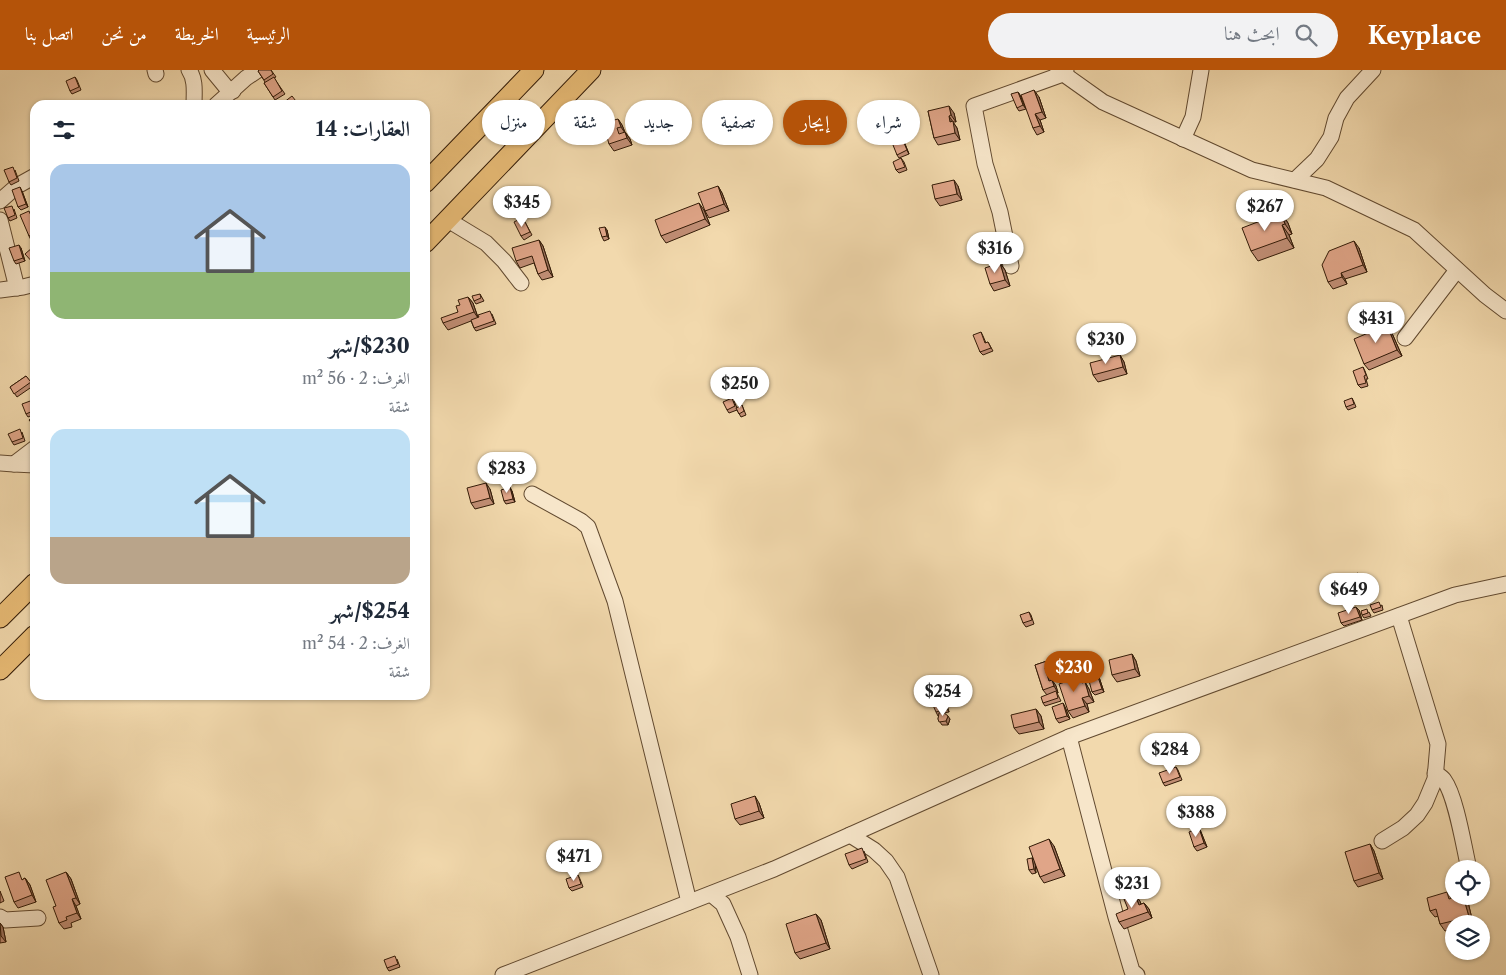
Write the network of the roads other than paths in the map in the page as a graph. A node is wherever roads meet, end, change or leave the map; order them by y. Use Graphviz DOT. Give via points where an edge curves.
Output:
graph roads {
  1 [pos="189,70"];
  2 [pos="212,70"];
  3 [pos="258,70"];
  4 [pos="534,70"];
  5 [pos="591,70"];
  6 [pos="1201,70"];
  7 [pos="1373,70"];
  8 [pos="1062,71"];
  9 [pos="232,91"];
  10 [pos="194,100"];
  11 [pos="222,100"];
  12 [pos="1183,138"];
  13 [pos="430,178"];
  14 [pos="30,179"];
  15 [pos="1294,180"];
  16 [pos="0,201"];
  17 [pos="0,220"];
  18 [pos="448,220"];
  19 [pos="430,238"];
  20 [pos="1011,266"];
  21 [pos="1457,270"];
  22 [pos="521,284"];
  23 [pos="30,285"];
  24 [pos="17,288"];
  25 [pos="0,290"];
  26 [pos="1506,311"];
  27 [pos="1405,338"];
  28 [pos="30,451"];
  29 [pos="7,464"];
  30 [pos="30,465"];
  31 [pos="532,494"];
  32 [pos="1506,584"];
  33 [pos="30,588"];
  34 [pos="1399,616"];
  35 [pos="0,618"];
  36 [pos="30,640"];
  37 [pos="0,670"];
  38 [pos="1069,737"];
  39 [pos="1435,773"];
  40 [pos="850,835"];
  41 [pos="1382,841"];
  42 [pos="1467,860"];
  43 [pos="711,894"];
  44 [pos="689,902"];
  45 [pos="0,917"];
  46 [pos="38,918"];
  47 [pos="1134,974"];
  48 [pos="503,975"];
  49 [pos="750,975"];
  50 [pos="931,975"];
  1 -- 10 [label="street"];
  2 -- 9 [label="street"];
  3 -- 9 [label="street"];
  4 -- 13 [label="main road"];
  5 -- 18 [label="main road"];
  6 -- 12 [label="street" via="1193,116"];
  7 -- 15 [label="street" via="1347,98 1317,159"];
  8 -- 12 [label="street" via="1103,102"];
  8 -- 20 [label="street" via="974,106"];
  9 -- 11 [label="street"];
  12 -- 15 [label="street" via="1252,170"];
  14 -- 16 [label="street"];
  15 -- 21 [label="street" via="1326,188 1414,230"];
  17 -- 24 [label="street"];
  18 -- 19 [label="main road"];
  18 -- 22 [label="street" via="486,243"];
  21 -- 26 [label="street"];
  21 -- 27 [label="street"];
  23 -- 24 [label="street"];
  24 -- 25 [label="street"];
  28 -- 29 [label="street"];
  29 -- 30 [label="street"];
  31 -- 44 [label="street" via="588,527 615,601"];
  32 -- 34 [label="street" via="1455,595"];
  33 -- 35 [label="main road"];
  34 -- 38 [label="street"];
  34 -- 39 [label="street" via="1438,744"];
  36 -- 37 [label="main road"];
  38 -- 40 [label="street"];
  38 -- 47 [label="street"];
  39 -- 41 [label="street" via="1432,788 1417,815"];
  39 -- 42 [label="street" via="1445,781 1450,793"];
  40 -- 43 [label="street"];
  40 -- 50 [label="street" via="874,850 896,876"];
  43 -- 44 [label="street"];
  43 -- 49 [label="street" via="723,904"];
  44 -- 48 [label="street"];
  45 -- 46 [label="street" via="5,920"];
}
